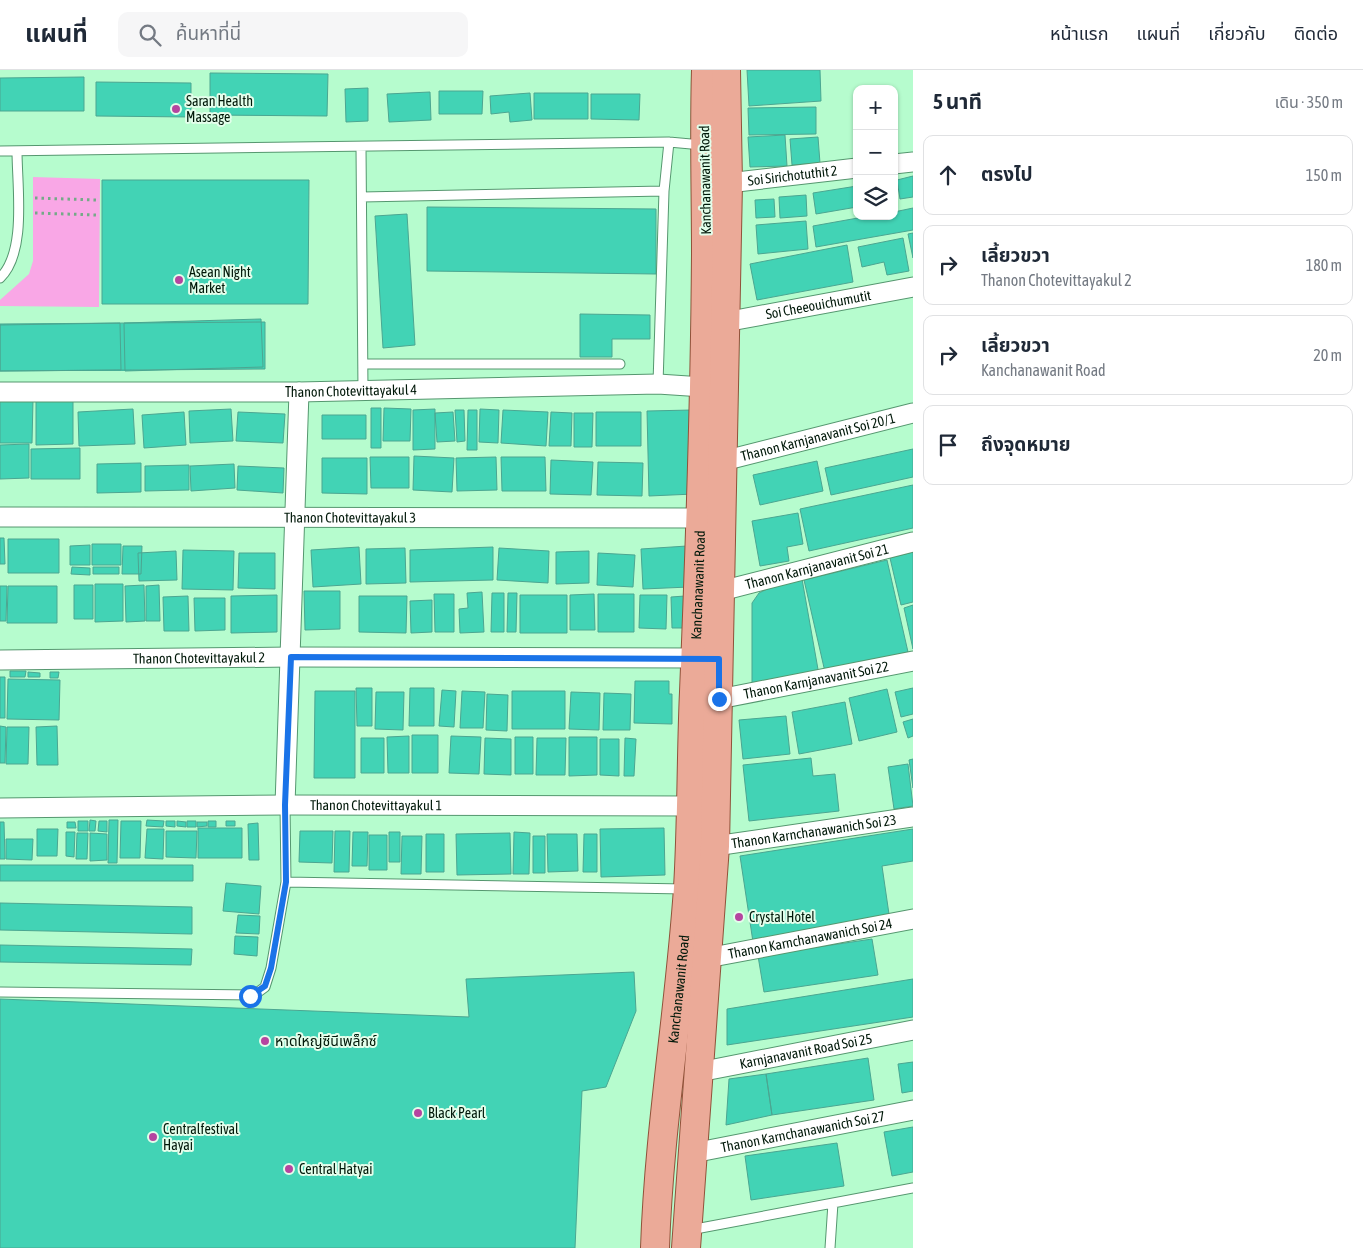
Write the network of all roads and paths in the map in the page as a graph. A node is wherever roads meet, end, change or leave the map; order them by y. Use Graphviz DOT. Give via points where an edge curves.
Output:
graph roads {
  1 [pos="706,70"];
  2 [pos="726,70"];
  3 [pos="669,142"];
  4 [pos="703,145"];
  5 [pos="361,147"];
  6 [pos="0,151"];
  7 [pos="17,151"];
  8 [pos="913,162"];
  9 [pos="898,164"];
  10 [pos="853,168"];
  11 [pos="728,183"];
  12 [pos="664,191"];
  13 [pos="362,197"];
  14 [pos="35,198"];
  15 [pos="97,200"];
  16 [pos="35,213"];
  17 [pos="97,215"];
  18 [pos="0,278"];
  19 [pos="913,288"];
  20 [pos="725,322"];
  21 [pos="363,364"];
  22 [pos="620,364"];
  23 [pos="658,384"];
  24 [pos="703,387"];
  25 [pos="363,390"];
  26 [pos="0,392"];
  27 [pos="298,392"];
  28 [pos="913,412"];
  29 [pos="723,461"];
  30 [pos="0,517"];
  31 [pos="712,517"];
  32 [pos="293,519"];
  33 [pos="913,542"];
  34 [pos="721,591"];
  35 [pos="291,657"];
  36 [pos="708,659"];
  37 [pos="0,660"];
  38 [pos="913,661"];
  39 [pos="719,699"];
  40 [pos="285,805"];
  41 [pos="691,806"];
  42 [pos="0,808"];
  43 [pos="913,818"];
  44 [pos="716,846"];
  45 [pos="286,882"];
  46 [pos="688,889"];
  47 [pos="913,920"];
  48 [pos="707,958"];
  49 [pos="0,992"];
  50 [pos="913,1030"];
  51 [pos="699,1072"];
  52 [pos="913,1110"];
  53 [pos="693,1153"];
  54 [pos="913,1188"];
  55 [pos="833,1203"];
  56 [pos="687,1239"];
  57 [pos="655,1248"];
  58 [pos="830,1248"];
  1 -- 4 [label="main road, Kanchanawanit Road"];
  2 -- 11 [label="main road, Kanchanawanit Road"];
  3 -- 4 [label="lane"];
  3 -- 5 [label="lane"];
  3 -- 12 [label="lane"];
  4 -- 24 [label="main road, Kanchanawanit Road" via="706,253"];
  5 -- 7 [label="lane"];
  5 -- 13 [label="lane"];
  6 -- 7 [label="lane"];
  7 -- 18 [label="lane" via="15,254 10,267"];
  8 -- 9 [label="street"];
  10 -- 11 [label="street, Soi Sirichotuthit 2"];
  11 -- 20 [label="main road, Kanchanawanit Road"];
  12 -- 13 [label="lane"];
  12 -- 23 [label="lane"];
  13 -- 21 [label="lane"];
  14 -- 15 [label="path"];
  16 -- 17 [label="path"];
  19 -- 20 [label="street, Soi Cheeouichumutit"];
  20 -- 29 [label="main road, Kanchanawanit Road"];
  21 -- 22 [label="lane"];
  21 -- 25 [label="lane"];
  23 -- 24 [label="street, Thanon Chotevittayakul 4"];
  23 -- 25 [label="street, Thanon Chotevittayakul 4"];
  24 -- 31 [label="main road, Kanchanawanit Road"];
  25 -- 27 [label="street, Thanon Chotevittayakul 4"];
  26 -- 27 [label="street, Thanon Chotevittayakul 4"];
  27 -- 32 [label="street"];
  28 -- 29 [label="street, Thanon Karnjanavanit Soi 20/1"];
  29 -- 31 [label="main road, Kanchanawanit Road"];
  30 -- 32 [label="street, Thanon Chotevittayakul 3"];
  31 -- 32 [label="street, Thanon Chotevittayakul 3"];
  31 -- 34 [label="main road, Kanchanawanit Road"];
  31 -- 36 [label="main road, Kanchanawanit Road" via="696,636"];
  32 -- 35 [label="street"];
  33 -- 34 [label="street, Thanon Karnjanavanit Soi 21"];
  34 -- 36 [label="main road, Kanchanawanit Road"];
  35 -- 36 [label="street, Thanon Chotevittayakul 2"];
  35 -- 37 [label="street, Thanon Chotevittayakul 2"];
  35 -- 40 [label="street"];
  36 -- 39 [label="main road, Kanchanawanit Road"];
  36 -- 41 [label="main road, Kanchanawanit Road" via="694,690"];
  38 -- 39 [label="street, Thanon Karnjanavanit Soi 22"];
  39 -- 44 [label="main road, Kanchanawanit Road"];
  40 -- 41 [label="street, Thanon Chotevittayakul 1"];
  40 -- 42 [label="street, Thanon Chotevittayakul 1"];
  40 -- 45 [label="lane"];
  41 -- 46 [label="main road, Kanchanawanit Road"];
  43 -- 44 [label="street, Thanon Karnchanawanich Soi 23"];
  44 -- 48 [label="main road, Kanchanawanit Road"];
  45 -- 46 [label="lane"];
  45 -- 49 [label="lane" via="271,968 265,986 254,995"];
  46 -- 57 [label="main road, Kanchanawanit Road"];
  47 -- 48 [label="street, Thanon Karnchanawanich Soi 24"];
  48 -- 51 [label="main road, Kanchanawanit Road"];
  50 -- 51 [label="street, Karnjanavanit Road Soi 25"];
  51 -- 53 [label="main road, Kanchanawanit Road"];
  52 -- 53 [label="street, Thanon Karnchanawanich Soi 27"];
  53 -- 56 [label="main road, Kanchanawanit Road"];
  54 -- 55 [label="lane"];
  55 -- 56 [label="lane"];
  55 -- 58 [label="lane"];
}
